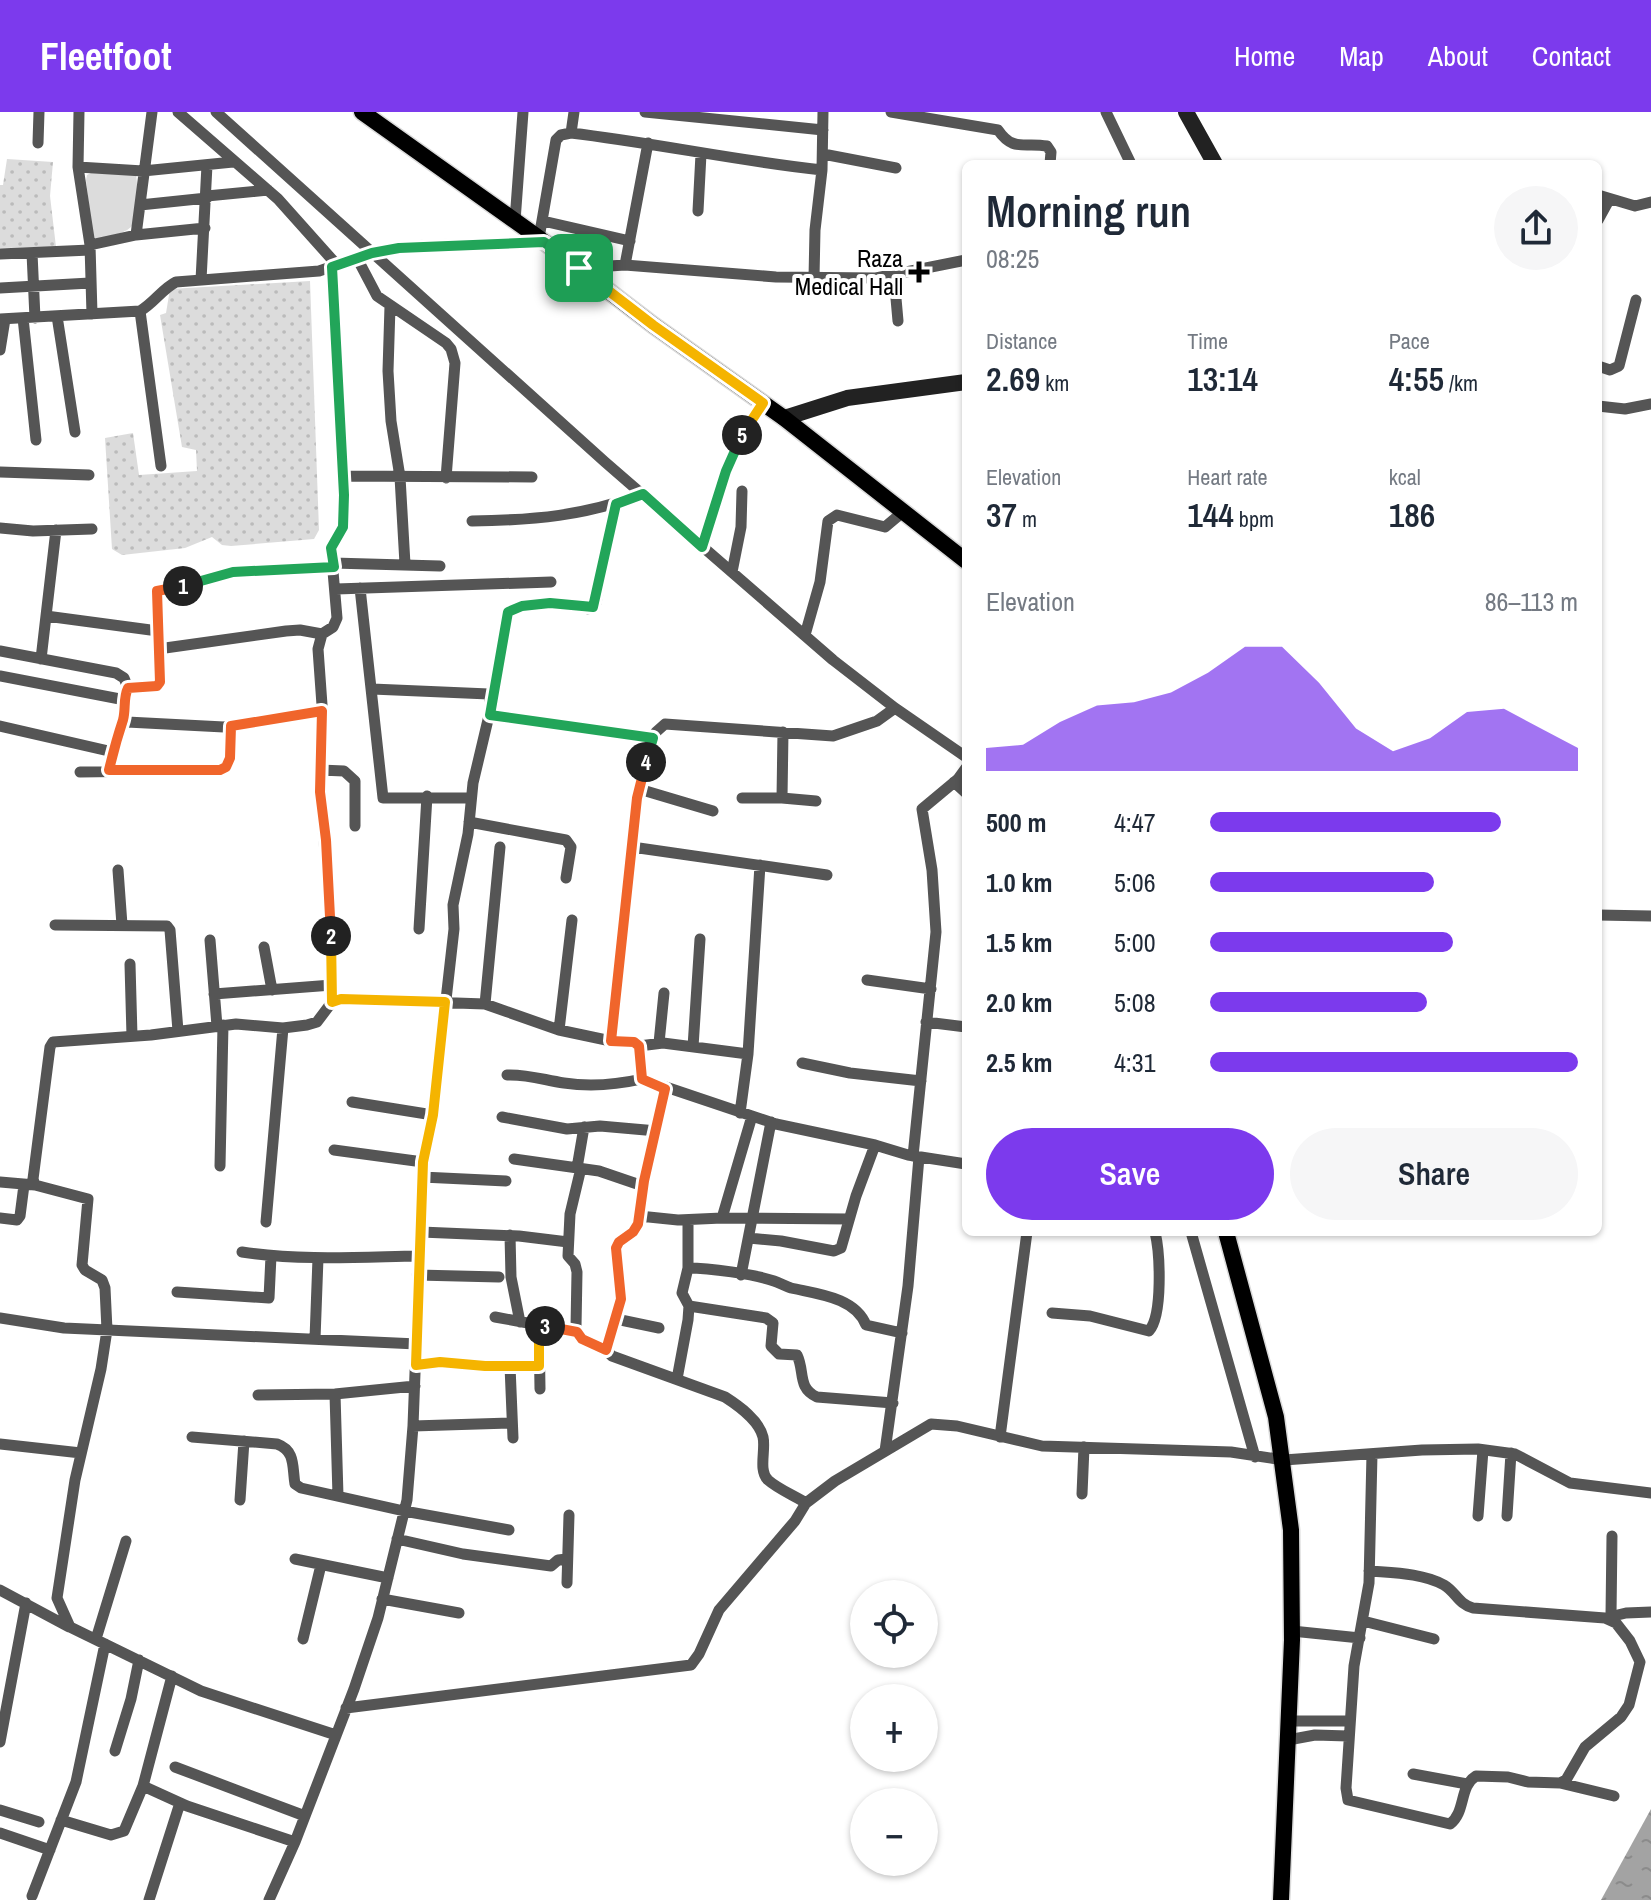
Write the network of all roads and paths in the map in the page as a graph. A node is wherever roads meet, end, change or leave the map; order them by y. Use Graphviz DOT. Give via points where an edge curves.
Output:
graph roads {
  1 [pos="39,112"];
  2 [pos="79,112"];
  3 [pos="152,112"];
  4 [pos="178,112"];
  5 [pos="216,112"];
  6 [pos="362,112"];
  7 [pos="523,112"];
  8 [pos="574,112"];
  9 [pos="645,112"];
  10 [pos="823,112"];
  11 [pos="891,112"];
  12 [pos="1106,112"];
  13 [pos="1186,112"];
  14 [pos="823,130"];
  15 [pos="571,133"];
  16 [pos="38,143"];
  17 [pos="648,143"];
  18 [pos="701,154"];
  19 [pos="823,154"];
  20 [pos="1050,160"];
  21 [pos="1129,160"];
  22 [pos="1213,160"];
  23 [pos="233,162"];
  24 [pos="207,165"];
  25 [pos="78,167"];
  26 [pos="896,168"];
  27 [pos="822,170"];
  28 [pos="143,171"];
  29 [pos="268,190"];
  30 [pos="207,197"];
  31 [pos="1603,198"];
  32 [pos="1651,202"];
  33 [pos="140,205"];
  34 [pos="698,211"];
  35 [pos="515,221"];
  36 [pos="205,228"];
  37 [pos="542,234"];
  38 [pos="136,235"];
  39 [pos="630,241"];
  40 [pos="90,248"];
  41 [pos="32,253"];
  42 [pos="372,253"];
  43 [pos="0,254"];
  44 [pos="357,258"];
  45 [pos="962,261"];
  46 [pos="625,265"];
  47 [pos="334,266"];
  48 [pos="579,268"];
  49 [pos="894,276"];
  50 [pos="814,278"];
  51 [pos="201,280"];
  52 [pos="90,283"];
  53 [pos="33,286"];
  54 [pos="0,288"];
  55 [pos="1636,300"];
  56 [pos="390,306"];
  57 [pos="140,311"];
  58 [pos="92,314"];
  59 [pos="57,316"];
  60 [pos="29,318"];
  61 [pos="3,319"];
  62 [pos="898,321"];
  63 [pos="0,349"];
  64 [pos="1602,367"];
  65 [pos="962,383"];
  66 [pos="763,403"];
  67 [pos="1651,404"];
  68 [pos="1602,406"];
  69 [pos="784,418"];
  70 [pos="75,432"];
  71 [pos="36,440"];
  72 [pos="161,466"];
  73 [pos="0,472"];
  74 [pos="89,475"];
  75 [pos="343,476"];
  76 [pos="400,477"];
  77 [pos="532,477"];
  78 [pos="446,478"];
  79 [pos="742,491"];
  80 [pos="643,494"];
  81 [pos="616,504"];
  82 [pos="904,511"];
  83 [pos="472,521"];
  84 [pos="0,528"];
  85 [pos="92,529"];
  86 [pos="56,530"];
  87 [pos="702,547"];
  88 [pos="962,558"];
  89 [pos="405,564"];
  90 [pos="334,565"];
  91 [pos="440,566"];
  92 [pos="732,572"];
  93 [pos="551,582"];
  94 [pos="360,588"];
  95 [pos="336,589"];
  96 [pos="46,616"];
  97 [pos="158,631"];
  98 [pos="322,634"];
  99 [pos="805,635"];
  100 [pos="158,649"];
  101 [pos="0,651"];
  102 [pos="41,659"];
  103 [pos="0,676"];
  104 [pos="372,689"];
  105 [pos="126,694"];
  106 [pos="492,699"];
  107 [pos="895,708"];
  108 [pos="322,711"];
  109 [pos="490,715"];
  110 [pos="123,724"];
  111 [pos="0,726"];
  112 [pos="231,726"];
  113 [pos="783,732"];
  114 [pos="653,738"];
  115 [pos="113,752"];
  116 [pos="962,754"];
  117 [pos="109,770"];
  118 [pos="320,770"];
  119 [pos="80,772"];
  120 [pos="962,773"];
  121 [pos="954,782"];
  122 [pos="639,789"];
  123 [pos="962,789"];
  124 [pos="427,796"];
  125 [pos="471,798"];
  126 [pos="742,798"];
  127 [pos="782,798"];
  128 [pos="816,801"];
  129 [pos="713,811"];
  130 [pos="469,822"];
  131 [pos="355,826"];
  132 [pos="500,847"];
  133 [pos="632,847"];
  134 [pos="760,865"];
  135 [pos="118,870"];
  136 [pos="827,875"];
  137 [pos="566,878"];
  138 [pos="1602,915"];
  139 [pos="1651,916"];
  140 [pos="572,920"];
  141 [pos="55,925"];
  142 [pos="122,925"];
  143 [pos="419,929"];
  144 [pos="700,939"];
  145 [pos="210,940"];
  146 [pos="264,947"];
  147 [pos="130,964"];
  148 [pos="867,980"];
  149 [pos="332,985"];
  150 [pos="931,989"];
  151 [pos="272,990"];
  152 [pos="664,993"];
  153 [pos="214,994"];
  154 [pos="332,1002"];
  155 [pos="445,1002"];
  156 [pos="485,1004"];
  157 [pos="926,1022"];
  158 [pos="220,1026"];
  159 [pos="962,1026"];
  160 [pos="283,1028"];
  161 [pos="559,1030"];
  162 [pos="178,1031"];
  163 [pos="132,1036"];
  164 [pos="611,1041"];
  165 [pos="659,1043"];
  166 [pos="639,1046"];
  167 [pos="693,1047"];
  168 [pos="748,1054"];
  169 [pos="802,1063"];
  170 [pos="507,1075"];
  171 [pos="642,1079"];
  172 [pos="921,1081"];
  173 [pos="665,1089"];
  174 [pos="352,1102"];
  175 [pos="746,1114"];
  176 [pos="433,1115"];
  177 [pos="502,1117"];
  178 [pos="771,1122"];
  179 [pos="584,1127"];
  180 [pos="657,1131"];
  181 [pos="875,1145"];
  182 [pos="334,1150"];
  183 [pos="916,1156"];
  184 [pos="514,1159"];
  185 [pos="423,1162"];
  186 [pos="962,1163"];
  187 [pos="220,1166"];
  188 [pos="579,1168"];
  189 [pos="422,1177"];
  190 [pos="506,1181"];
  191 [pos="0,1182"];
  192 [pos="30,1185"];
  193 [pos="643,1186"];
  194 [pos="639,1216"];
  195 [pos="0,1218"];
  196 [pos="722,1218"];
  197 [pos="753,1219"];
  198 [pos="849,1219"];
  199 [pos="688,1220"];
  200 [pos="266,1222"];
  201 [pos="421,1232"];
  202 [pos="510,1235"];
  203 [pos="1026,1236"];
  204 [pos="1156,1236"];
  205 [pos="1192,1236"];
  206 [pos="1227,1236"];
  207 [pos="749,1238"];
  208 [pos="568,1242"];
  209 [pos="242,1252"];
  210 [pos="271,1256"];
  211 [pos="418,1256"];
  212 [pos="318,1258"];
  213 [pos="688,1268"];
  214 [pos="417,1275"];
  215 [pos="741,1275"];
  216 [pos="499,1277"];
  217 [pos="177,1292"];
  218 [pos="689,1306"];
  219 [pos="1052,1313"];
  220 [pos="495,1317"];
  221 [pos="0,1318"];
  222 [pos="616,1319"];
  223 [pos="520,1322"];
  224 [pos="539,1325"];
  225 [pos="659,1328"];
  226 [pos="107,1330"];
  227 [pos="577,1332"];
  228 [pos="902,1333"];
  229 [pos="315,1339"];
  230 [pos="417,1344"];
  231 [pos="606,1350"];
  232 [pos="416,1365"];
  233 [pos="510,1366"];
  234 [pos="539,1366"];
  235 [pos="677,1379"];
  236 [pos="415,1386"];
  237 [pos="540,1389"];
  238 [pos="335,1394"];
  239 [pos="258,1395"];
  240 [pos="893,1403"];
  241 [pos="512,1423"];
  242 [pos="413,1426"];
  243 [pos="192,1437"];
  244 [pos="1000,1437"];
  245 [pos="513,1438"];
  246 [pos="244,1441"];
  247 [pos="0,1444"];
  248 [pos="1084,1447"];
  249 [pos="1483,1450"];
  250 [pos="885,1451"];
  251 [pos="81,1453"];
  252 [pos="1511,1453"];
  253 [pos="1372,1454"];
  254 [pos="1255,1457"];
  255 [pos="1284,1460"];
  256 [pos="1651,1493"];
  257 [pos="1082,1494"];
  258 [pos="338,1496"];
  259 [pos="240,1500"];
  260 [pos="806,1503"];
  261 [pos="404,1511"];
  262 [pos="569,1515"];
  263 [pos="1478,1516"];
  264 [pos="1507,1516"];
  265 [pos="509,1530"];
  266 [pos="1612,1536"];
  267 [pos="397,1539"];
  268 [pos="126,1541"];
  269 [pos="295,1559"];
  270 [pos="567,1559"];
  271 [pos="321,1565"];
  272 [pos="1369,1571"];
  273 [pos="388,1578"];
  274 [pos="567,1583"];
  275 [pos="0,1590"];
  276 [pos="382,1599"];
  277 [pos="26,1603"];
  278 [pos="1651,1612"];
  279 [pos="459,1613"];
  280 [pos="1608,1617"];
  281 [pos="1363,1621"];
  282 [pos="70,1627"];
  283 [pos="1292,1631"];
  284 [pos="1360,1638"];
  285 [pos="303,1639"];
  286 [pos="1434,1639"];
  287 [pos="100,1642"];
  288 [pos="139,1660"];
  289 [pos="172,1676"];
  290 [pos="346,1708"];
  291 [pos="1289,1721"];
  292 [pos="1349,1721"];
  293 [pos="336,1735"];
  294 [pos="1348,1736"];
  295 [pos="1288,1740"];
  296 [pos="0,1742"];
  297 [pos="115,1751"];
  298 [pos="175,1767"];
  299 [pos="1413,1774"];
  300 [pos="1560,1783"];
  301 [pos="1467,1784"];
  302 [pos="143,1786"];
  303 [pos="1614,1796"];
  304 [pos="180,1803"];
  305 [pos="0,1810"];
  306 [pos="305,1816"];
  307 [pos="61,1820"];
  308 [pos="39,1822"];
  309 [pos="0,1833"];
  310 [pos="295,1842"];
  311 [pos="50,1850"];
  312 [pos="32,1896"];
  313 [pos="149,1900"];
  314 [pos="269,1900"];
  315 [pos="1281,1900"];
  1 -- 16 [label="street"];
  2 -- 25 [label="street"];
  3 -- 28 [label="street"];
  4 -- 23 [label="street"];
  5 -- 42 [label="street"];
  6 -- 35 [label="main road"];
  7 -- 35 [label="street"];
  8 -- 15 [label="street"];
  9 -- 14 [label="street"];
  10 -- 14 [label="street"];
  11 -- 20 [label="street" via="994,129 1012,145 1047,146"];
  12 -- 21 [label="street"];
  13 -- 22 [label="street"];
  14 -- 19 [label="street"];
  15 -- 17 [label="street"];
  15 -- 37 [label="street" via="556,140"];
  17 -- 18 [label="street"];
  17 -- 39 [label="street"];
  18 -- 27 [label="street"];
  18 -- 34 [label="street"];
  19 -- 26 [label="street"];
  19 -- 27 [label="street"];
  23 -- 24 [label="street"];
  23 -- 29 [label="street"];
  24 -- 28 [label="street"];
  24 -- 30 [label="street"];
  25 -- 28 [label="street"];
  25 -- 40 [label="street"];
  27 -- 50 [label="street"];
  28 -- 33 [label="street"];
  29 -- 30 [label="street"];
  29 -- 47 [label="street"];
  30 -- 33 [label="street"];
  30 -- 36 [label="street"];
  31 -- 32 [label="street" via="1635,206"];
  33 -- 38 [label="street"];
  35 -- 37 [label="main road"];
  36 -- 38 [label="street"];
  36 -- 51 [label="street"];
  37 -- 39 [label="street"];
  37 -- 42 [label="street"];
  37 -- 48 [label="main road"];
  38 -- 40 [label="street"];
  39 -- 46 [label="street"];
  40 -- 41 [label="street"];
  40 -- 52 [label="street"];
  41 -- 43 [label="street"];
  41 -- 53 [label="street"];
  42 -- 44 [label="street"];
  42 -- 80 [label="street"];
  44 -- 47 [label="street"];
  44 -- 56 [label="street" via="377,296"];
  45 -- 49 [label="street"];
  46 -- 48 [label="street"];
  46 -- 50 [label="street"];
  47 -- 51 [label="street"];
  47 -- 75 [label="street"];
  48 -- 66 [label="main road"];
  49 -- 50 [label="street"];
  49 -- 62 [label="street"];
  51 -- 57 [label="street" via="168,286"];
  52 -- 53 [label="street"];
  52 -- 58 [label="street"];
  53 -- 54 [label="street"];
  53 -- 60 [label="street"];
  55 -- 64 [label="street" via="1619,366"];
  56 -- 76 [label="street" via="388,371"];
  56 -- 78 [label="street" via="446,343 454,357"];
  57 -- 58 [label="street"];
  57 -- 72 [label="street"];
  58 -- 59 [label="street"];
  59 -- 60 [label="street"];
  59 -- 70 [label="street"];
  60 -- 61 [label="street"];
  60 -- 71 [label="street"];
  61 -- 63 [label="street"];
  65 -- 69 [label="street" via="847,398"];
  66 -- 69 [label="main road"];
  66 -- 87 [label="street" via="726,471"];
  67 -- 68 [label="street"];
  69 -- 82 [label="main road"];
  73 -- 74 [label="street"];
  75 -- 76 [label="street"];
  75 -- 90 [label="street" via="343,527 331,548"];
  76 -- 78 [label="street"];
  76 -- 89 [label="street"];
  77 -- 78 [label="street"];
  79 -- 92 [label="street"];
  80 -- 81 [label="street"];
  80 -- 87 [label="street"];
  81 -- 83 [label="street" via="539,519"];
  81 -- 106 [label="street" via="593,607 550,603 508,612"];
  82 -- 88 [label="main road"];
  82 -- 99 [label="street" via="885,527 831,517"];
  84 -- 86 [label="street"];
  85 -- 86 [label="street"];
  86 -- 96 [label="street"];
  87 -- 92 [label="street"];
  89 -- 90 [label="street"];
  89 -- 91 [label="street"];
  90 -- 95 [label="street"];
  90 -- 97 [label="street" via="233,572 163,588 156,594"];
  92 -- 99 [label="street"];
  93 -- 94 [label="street"];
  94 -- 95 [label="street"];
  94 -- 104 [label="street"];
  95 -- 98 [label="street" via="336,623"];
  96 -- 97 [label="street"];
  96 -- 102 [label="street"];
  97 -- 100 [label="street"];
  98 -- 100 [label="street" via="286,631"];
  98 -- 108 [label="street"];
  99 -- 107 [label="street"];
  100 -- 105 [label="street" via="160,682"];
  101 -- 102 [label="street"];
  102 -- 105 [label="street" via="116,673 124,678"];
  103 -- 105 [label="street"];
  104 -- 106 [label="street" via="489,694"];
  104 -- 124 [label="street" via="381,795"];
  105 -- 110 [label="street"];
  106 -- 109 [label="street"];
  107 -- 113 [label="street" via="844,734"];
  107 -- 116 [label="street"];
  108 -- 112 [label="street"];
  108 -- 118 [label="street"];
  109 -- 114 [label="street"];
  109 -- 125 [label="street"];
  110 -- 112 [label="street"];
  110 -- 115 [label="street"];
  111 -- 115 [label="street"];
  112 -- 117 [label="street" via="230,758 220,770"];
  113 -- 114 [label="street" via="665,724"];
  113 -- 127 [label="street"];
  114 -- 122 [label="street"];
  115 -- 117 [label="street"];
  117 -- 119 [label="street"];
  118 -- 131 [label="street" via="344,771 355,781"];
  118 -- 149 [label="street"];
  120 -- 121 [label="street"];
  121 -- 123 [label="street"];
  121 -- 150 [label="street" via="922,809 936,932"];
  122 -- 129 [label="street"];
  122 -- 133 [label="street"];
  124 -- 125 [label="street"];
  124 -- 143 [label="street"];
  125 -- 130 [label="street"];
  126 -- 127 [label="street"];
  127 -- 128 [label="street"];
  130 -- 137 [label="street" via="566,840 571,847"];
  130 -- 155 [label="street" via="453,905"];
  132 -- 156 [label="street"];
  133 -- 134 [label="street"];
  133 -- 164 [label="street"];
  134 -- 136 [label="street"];
  134 -- 168 [label="street"];
  135 -- 142 [label="street"];
  138 -- 139 [label="street"];
  140 -- 161 [label="street"];
  141 -- 142 [label="street"];
  142 -- 162 [label="street" via="163,924 170,930"];
  144 -- 167 [label="street"];
  145 -- 153 [label="street"];
  146 -- 151 [label="street"];
  147 -- 163 [label="street"];
  148 -- 150 [label="street"];
  149 -- 151 [label="street"];
  149 -- 154 [label="street"];
  150 -- 157 [label="street"];
  151 -- 153 [label="street"];
  152 -- 165 [label="street"];
  153 -- 158 [label="street"];
  154 -- 155 [label="street"];
  154 -- 160 [label="street" via="317,1022"];
  155 -- 156 [label="street"];
  155 -- 176 [label="street"];
  156 -- 161 [label="street"];
  157 -- 159 [label="street"];
  157 -- 172 [label="street"];
  158 -- 160 [label="street"];
  158 -- 162 [label="street"];
  158 -- 187 [label="street"];
  160 -- 200 [label="street"];
  161 -- 164 [label="street"];
  162 -- 163 [label="street"];
  163 -- 192 [label="street" via="53,1042"];
  164 -- 166 [label="street"];
  165 -- 166 [label="street"];
  165 -- 167 [label="street"];
  166 -- 171 [label="street"];
  167 -- 168 [label="street"];
  168 -- 175 [label="street"];
  169 -- 172 [label="street"];
  170 -- 171 [label="street" via="609,1086"];
  171 -- 173 [label="street"];
  172 -- 183 [label="street"];
  173 -- 175 [label="street"];
  173 -- 180 [label="street"];
  174 -- 176 [label="street"];
  175 -- 178 [label="street"];
  175 -- 196 [label="street"];
  176 -- 185 [label="street"];
  177 -- 179 [label="street" via="567,1129"];
  178 -- 181 [label="street"];
  178 -- 197 [label="street"];
  179 -- 180 [label="street"];
  179 -- 188 [label="street"];
  180 -- 193 [label="street"];
  181 -- 183 [label="street"];
  181 -- 198 [label="street"];
  182 -- 185 [label="street"];
  183 -- 186 [label="street"];
  183 -- 228 [label="street"];
  184 -- 188 [label="street"];
  185 -- 189 [label="street"];
  188 -- 193 [label="street"];
  188 -- 208 [label="street"];
  189 -- 190 [label="street"];
  189 -- 201 [label="street"];
  191 -- 192 [label="street"];
  192 -- 195 [label="street" via="17,1220"];
  192 -- 226 [label="street" via="88,1199 82,1265 102,1280"];
  193 -- 194 [label="street"];
  194 -- 199 [label="street"];
  194 -- 222 [label="street" via="633,1232 616,1248 621,1299"];
  196 -- 197 [label="street"];
  196 -- 199 [label="street"];
  197 -- 198 [label="street"];
  197 -- 207 [label="street"];
  198 -- 207 [label="street" via="841,1248 834,1251"];
  199 -- 213 [label="street"];
  201 -- 202 [label="street"];
  201 -- 211 [label="street"];
  202 -- 208 [label="street"];
  202 -- 223 [label="street"];
  203 -- 244 [label="street"];
  204 -- 219 [label="street" via="1160,1260 1155,1321 1149,1331"];
  205 -- 254 [label="street"];
  206 -- 255 [label="main road"];
  207 -- 215 [label="street"];
  208 -- 227 [label="street" via="568,1256 577,1272"];
  209 -- 210 [label="street"];
  210 -- 212 [label="street"];
  210 -- 217 [label="street" via="269,1298"];
  211 -- 212 [label="street"];
  211 -- 214 [label="street"];
  212 -- 229 [label="street"];
  213 -- 215 [label="street"];
  213 -- 218 [label="street" via="682,1293"];
  214 -- 216 [label="street"];
  214 -- 230 [label="street"];
  215 -- 228 [label="street" via="826,1295 862,1315 866,1325"];
  218 -- 235 [label="street"];
  218 -- 240 [label="street" via="773,1323 771,1346 779,1354 797,1355 808,1393"];
  220 -- 223 [label="street"];
  221 -- 226 [label="street"];
  222 -- 225 [label="street"];
  222 -- 231 [label="street"];
  223 -- 224 [label="street"];
  224 -- 227 [label="street"];
  224 -- 234 [label="street"];
  226 -- 229 [label="street"];
  226 -- 251 [label="street"];
  227 -- 231 [label="street"];
  228 -- 240 [label="street"];
  229 -- 230 [label="street"];
  230 -- 232 [label="street"];
  231 -- 235 [label="street"];
  232 -- 233 [label="street"];
  232 -- 236 [label="street"];
  233 -- 234 [label="street"];
  233 -- 241 [label="street"];
  234 -- 237 [label="street"];
  235 -- 260 [label="street" via="740,1407 763,1437 767,1479"];
  236 -- 238 [label="street"];
  236 -- 242 [label="street"];
  238 -- 239 [label="street"];
  238 -- 258 [label="street"];
  240 -- 250 [label="street"];
  241 -- 242 [label="street"];
  241 -- 245 [label="street"];
  242 -- 261 [label="street"];
  243 -- 246 [label="street"];
  244 -- 248 [label="street"];
  244 -- 250 [label="street" via="931,1424"];
  246 -- 258 [label="street" via="286,1447 295,1484"];
  246 -- 259 [label="street"];
  247 -- 251 [label="street"];
  248 -- 254 [label="street"];
  248 -- 257 [label="street"];
  249 -- 252 [label="street"];
  249 -- 253 [label="street"];
  249 -- 263 [label="street"];
  250 -- 260 [label="street"];
  251 -- 282 [label="street" via="57,1598"];
  252 -- 256 [label="street" via="1570,1483"];
  252 -- 264 [label="street"];
  253 -- 255 [label="street"];
  253 -- 272 [label="street"];
  254 -- 255 [label="street"];
  255 -- 283 [label="main road" via="1293,1565"];
  258 -- 261 [label="street"];
  260 -- 290 [label="street" via="719,1610 691,1665"];
  261 -- 265 [label="street"];
  261 -- 267 [label="street"];
  262 -- 270 [label="street"];
  266 -- 280 [label="street"];
  267 -- 270 [label="street" via="551,1566"];
  267 -- 273 [label="street"];
  268 -- 287 [label="street"];
  269 -- 271 [label="street"];
  270 -- 274 [label="street"];
  271 -- 273 [label="street"];
  271 -- 285 [label="street"];
  272 -- 280 [label="street" via="1418,1576 1444,1585 1458,1602 1473,1608"];
  272 -- 281 [label="street"];
  273 -- 276 [label="street"];
  275 -- 277 [label="street"];
  276 -- 279 [label="street"];
  276 -- 290 [label="street"];
  277 -- 282 [label="street"];
  277 -- 296 [label="street"];
  278 -- 280 [label="street"];
  280 -- 300 [label="street" via="1636,1650 1637,1681 1621,1717 1585,1747"];
  281 -- 284 [label="street"];
  281 -- 286 [label="street"];
  282 -- 287 [label="street"];
  283 -- 284 [label="street"];
  283 -- 291 [label="main road"];
  284 -- 292 [label="street"];
  287 -- 288 [label="street"];
  287 -- 307 [label="street" via="76,1782"];
  288 -- 289 [label="street"];
  288 -- 297 [label="street"];
  289 -- 293 [label="street" via="201,1691"];
  289 -- 302 [label="street"];
  290 -- 293 [label="street"];
  291 -- 292 [label="street"];
  291 -- 295 [label="main road"];
  292 -- 294 [label="street"];
  293 -- 306 [label="street"];
  294 -- 295 [label="street"];
  294 -- 301 [label="street" via="1346,1788 1352,1802 1450,1824 1459,1815"];
  295 -- 315 [label="main road"];
  298 -- 306 [label="street"];
  299 -- 301 [label="street"];
  300 -- 301 [label="street" via="1487,1775"];
  300 -- 303 [label="street"];
  302 -- 304 [label="street"];
  302 -- 307 [label="street" via="124,1831 111,1835"];
  304 -- 310 [label="street"];
  304 -- 313 [label="street"];
  305 -- 308 [label="street"];
  306 -- 310 [label="street"];
  307 -- 311 [label="street"];
  309 -- 311 [label="street"];
  310 -- 314 [label="street"];
  311 -- 312 [label="street"];
}
